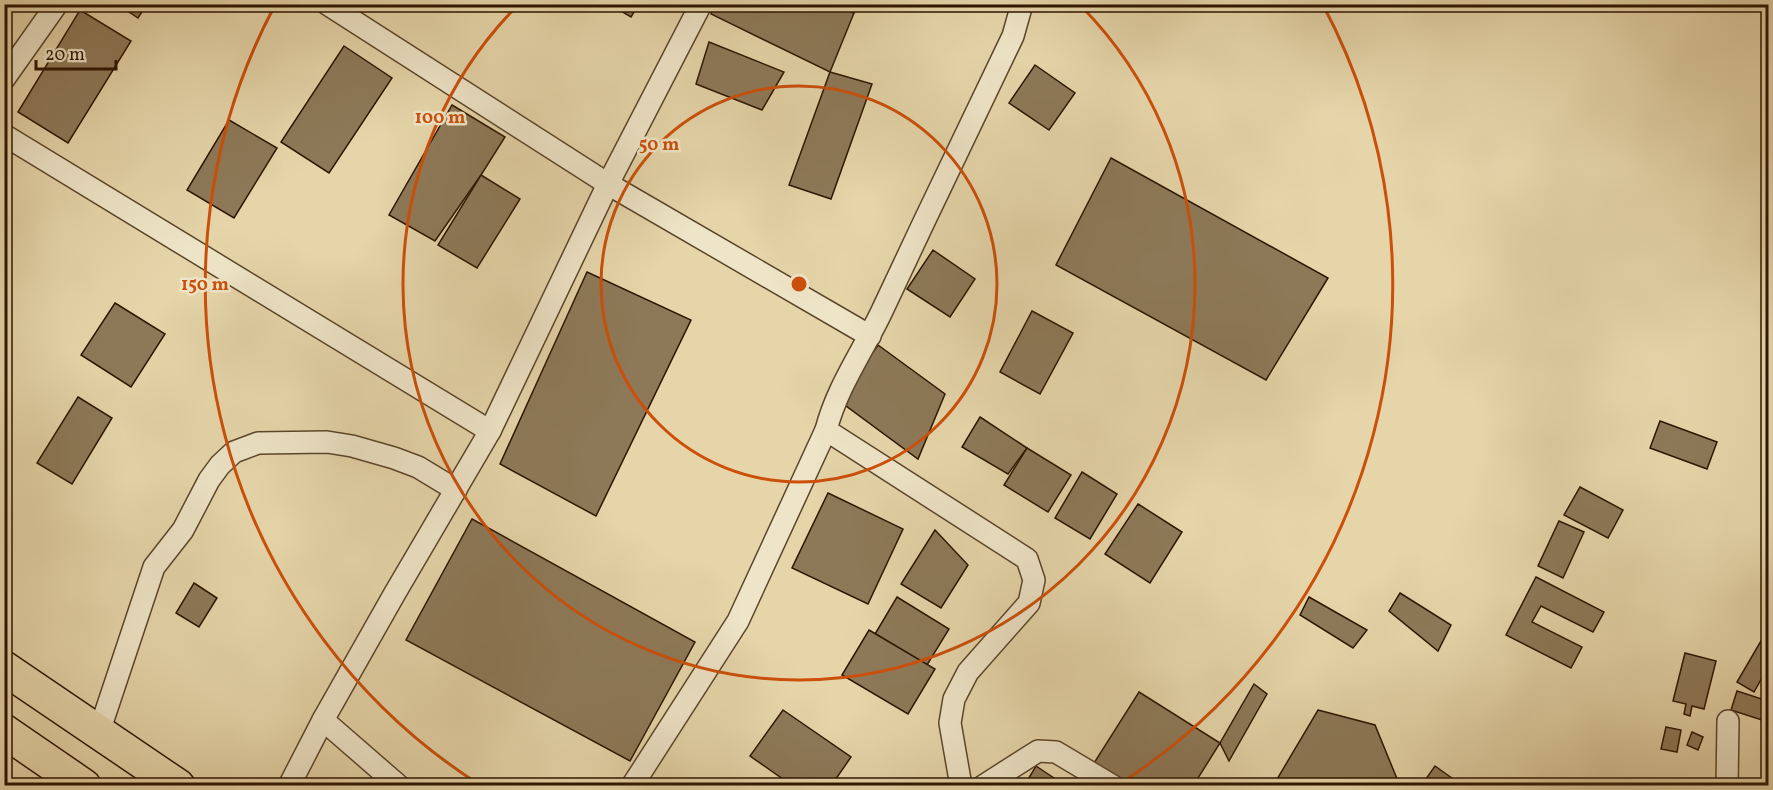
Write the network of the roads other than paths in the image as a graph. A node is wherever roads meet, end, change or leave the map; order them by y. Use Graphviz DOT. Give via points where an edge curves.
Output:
graph roads {
  1 [pos="57,4"];
  2 [pos="327,4"];
  3 [pos="701,4"];
  4 [pos="1022,4"];
  5 [pos="4,79"];
  6 [pos="4,135"];
  7 [pos="608,184"];
  8 [pos="870,336"];
  9 [pos="826,430"];
  10 [pos="490,431"];
  11 [pos="456,490"];
  12 [pos="4,668"];
  13 [pos="324,720"];
  14 [pos="1728,721"];
  15 [pos="4,731"];
  16 [pos="99,732"];
  17 [pos="84,786"];
  18 [pos="178,786"];
  19 [pos="289,786"];
  20 [pos="399,786"];
  21 [pos="632,786"];
  22 [pos="960,786"];
  23 [pos="983,786"];
  24 [pos="1113,786"];
  25 [pos="1727,786"];
  1 -- 5 [label="street"];
  2 -- 7 [label="street"];
  3 -- 7 [label="street"];
  4 -- 8 [label="street" via="1013,36"];
  6 -- 10 [label="street"];
  7 -- 8 [label="street"];
  7 -- 10 [label="street"];
  8 -- 9 [label="street" via="837,396"];
  9 -- 21 [label="street" via="738,621"];
  9 -- 22 [label="street" via="1027,559 1034,580 1029,603 968,672 954,699 950,723"];
  10 -- 11 [label="street"];
  11 -- 13 [label="street"];
  11 -- 16 [label="street" via="418,467 352,446 327,442 258,443 234,452 209,480 183,530 154,567"];
  12 -- 16 [label="main road"];
  13 -- 19 [label="street"];
  13 -- 20 [label="street"];
  14 -- 25 [label="street"];
  15 -- 17 [label="main road"];
  16 -- 18 [label="main road"];
  23 -- 24 [label="street" via="1038,751 1056,752"];
}
